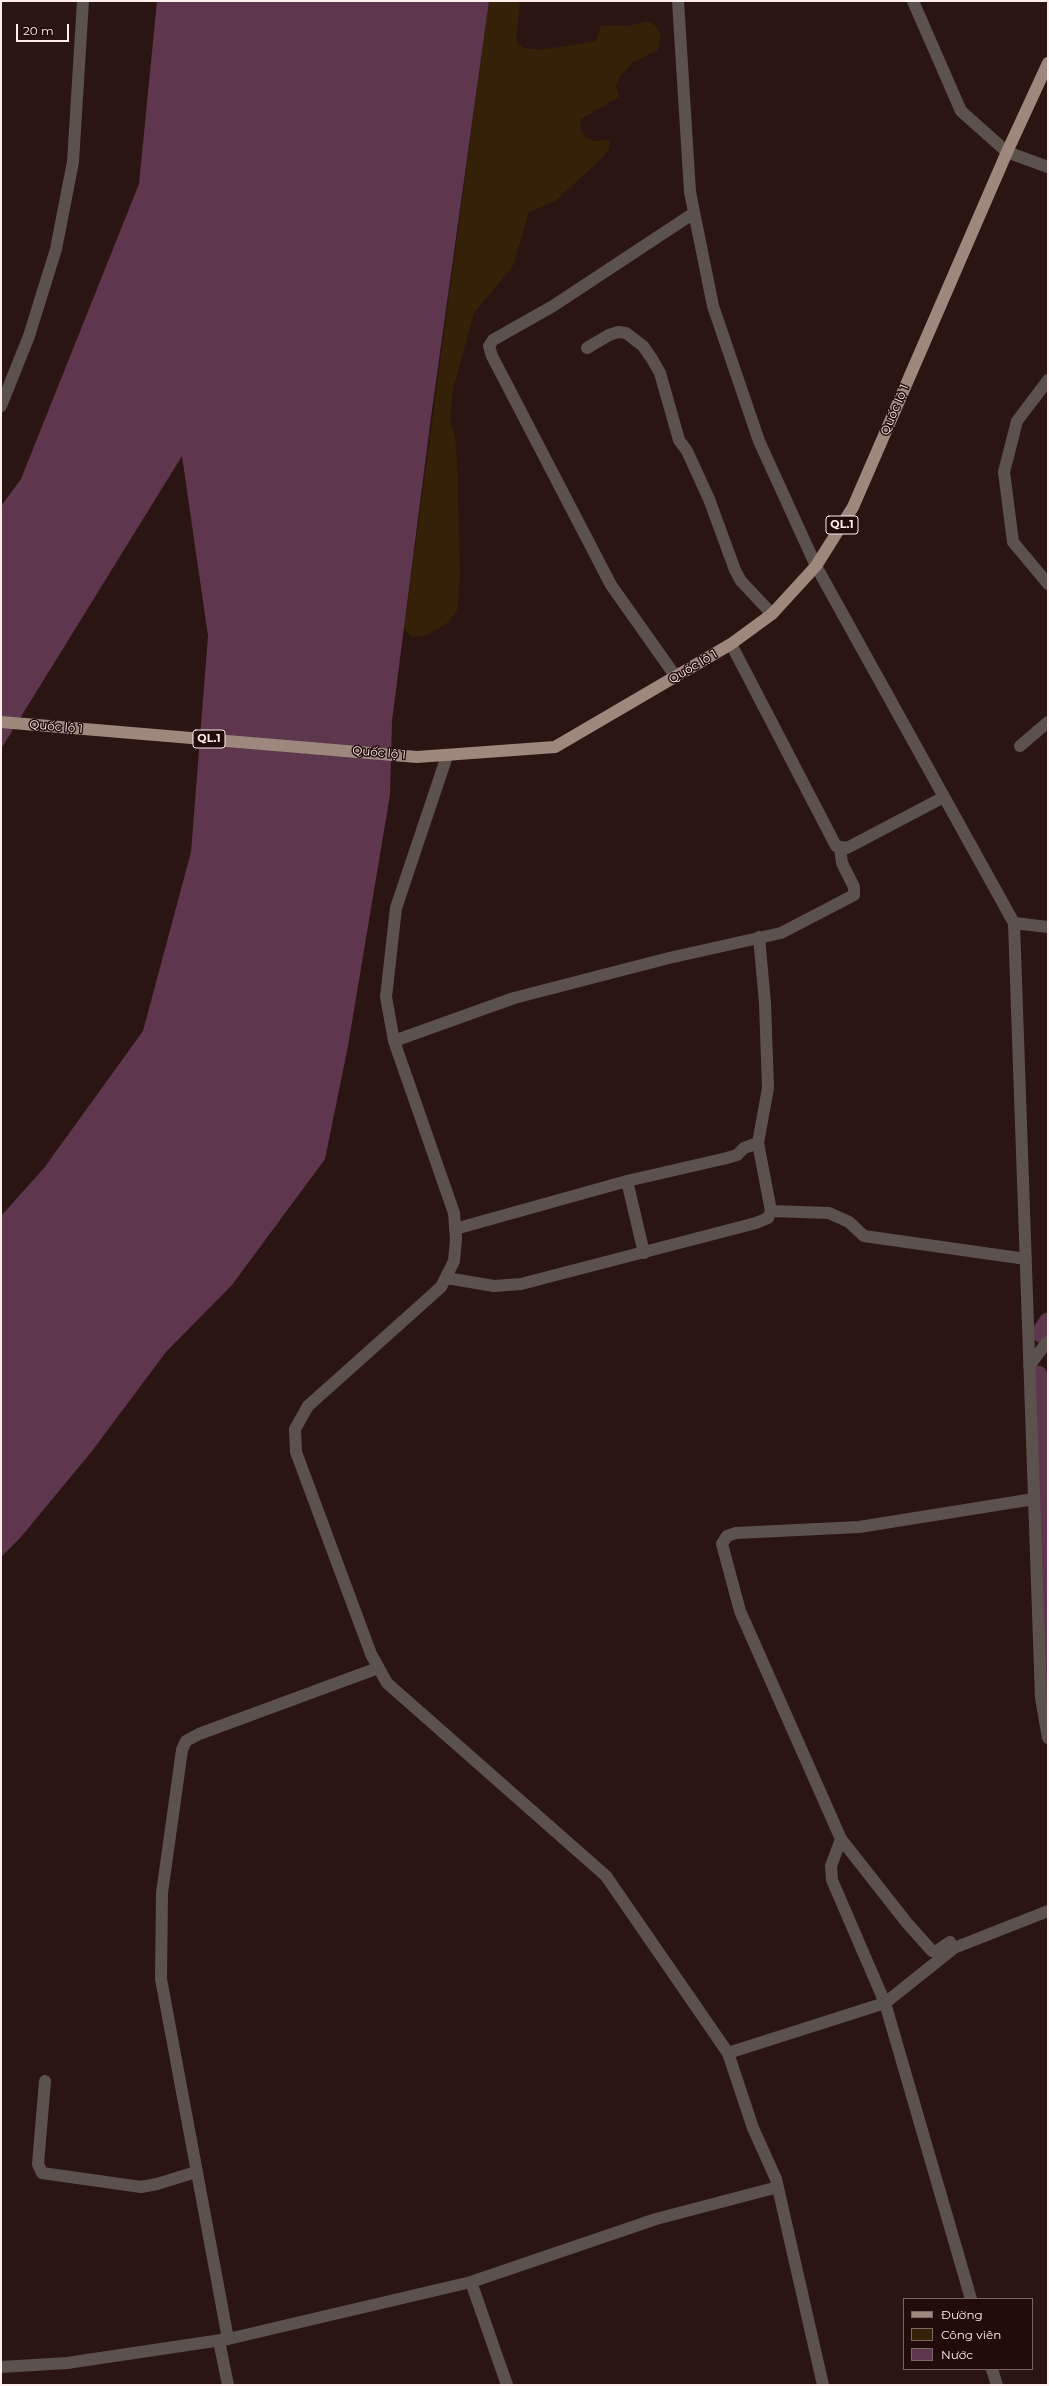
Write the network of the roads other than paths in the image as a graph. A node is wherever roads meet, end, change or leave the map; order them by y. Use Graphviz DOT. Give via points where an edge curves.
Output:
graph roads {
  1 [pos="83,1"];
  2 [pos="678,1"];
  3 [pos="913,1"];
  4 [pos="1048,63"];
  5 [pos="1007,152"];
  6 [pos="1048,167"];
  7 [pos="694,214"];
  8 [pos="587,348"];
  9 [pos="1048,380"];
  10 [pos="1,406"];
  11 [pos="816,566"];
  12 [pos="1048,584"];
  13 [pos="772,614"];
  14 [pos="731,644"];
  15 [pos="676,677"];
  16 [pos="1,722"];
  17 [pos="1048,722"];
  18 [pos="1020,746"];
  19 [pos="447,756"];
  20 [pos="944,797"];
  21 [pos="840,848"];
  22 [pos="1014,923"];
  23 [pos="1048,927"];
  24 [pos="759,937"];
  25 [pos="394,1041"];
  26 [pos="758,1143"];
  27 [pos="627,1181"];
  28 [pos="771,1211"];
  29 [pos="455,1229"];
  30 [pos="644,1253"];
  31 [pos="1026,1259"];
  32 [pos="448,1278"];
  33 [pos="1048,1341"];
  34 [pos="1029,1366"];
  35 [pos="1034,1499"];
  36 [pos="378,1668"];
  37 [pos="1048,1738"];
  38 [pos="841,1839"];
  39 [pos="1048,1912"];
  40 [pos="961,1945"];
  41 [pos="885,2003"];
  42 [pos="728,2053"];
  43 [pos="45,2081"];
  44 [pos="196,2172"];
  45 [pos="778,2187"];
  46 [pos="471,2282"];
  47 [pos="971,2298"];
  48 [pos="224,2340"];
  49 [pos="1,2368"];
  50 [pos="992,2370"];
  51 [pos="228,2385"];
  52 [pos="507,2385"];
  53 [pos="823,2385"];
  54 [pos="997,2385"];
  1 -- 10 [label="street" via="73,162 58,242 28,336"];
  2 -- 7 [label="street" via="690,192"];
  3 -- 5 [label="street" via="961,111"];
  4 -- 5 [label="main road, Quốc lộ 1 / QL.1"];
  5 -- 6 [label="street"];
  5 -- 11 [label="main road, Quốc lộ 1 / QL.1" via="853,507"];
  7 -- 11 [label="street" via="713,306 756,433"];
  7 -- 15 [label="street" via="553,306 493,340 489,346 611,585"];
  8 -- 13 [label="street" via="618,332 626,333 644,346 660,373 678,440 687,451 710,500 735,570"];
  9 -- 12 [label="street" via="1017,421 1004,472 1013,542"];
  11 -- 13 [label="main road, Quốc lộ 1 / QL.1"];
  11 -- 20 [label="street"];
  13 -- 14 [label="main road, Quốc lộ 1 / QL.1"];
  14 -- 15 [label="main road, Quốc lộ 1 / QL.1"];
  14 -- 21 [label="street" via="834,843"];
  15 -- 19 [label="main road, Quốc lộ 1 / QL.1" via="555,748"];
  16 -- 19 [label="main road, Quốc lộ 1 / QL.1" via="417,757"];
  17 -- 18 [label="street"];
  19 -- 25 [label="street" via="396,908 386,997"];
  20 -- 21 [label="street" via="847,848"];
  20 -- 22 [label="street"];
  21 -- 24 [label="street" via="842,863 854,887 854,895 781,934"];
  22 -- 23 [label="street"];
  22 -- 31 [label="street"];
  24 -- 25 [label="street" via="514,998"];
  24 -- 26 [label="street" via="765,1003 768,1088"];
  25 -- 29 [label="street" via="454,1213"];
  26 -- 27 [label="street" via="727,1158"];
  26 -- 28 [label="street"];
  27 -- 29 [label="street"];
  27 -- 30 [label="street"];
  28 -- 30 [label="street" via="768,1218 756,1223"];
  28 -- 31 [label="street" via="829,1213 849,1222 864,1236"];
  29 -- 32 [label="street" via="454,1261"];
  30 -- 32 [label="street" via="508,1286"];
  31 -- 34 [label="street"];
  32 -- 36 [label="street" via="308,1406 295,1428 296,1452"];
  33 -- 34 [label="street"];
  34 -- 35 [label="street"];
  35 -- 37 [label="street" via="1041,1698"];
  35 -- 38 [label="street" via="859,1527 736,1533 727,1536 723,1541 722,1549 740,1611"];
  36 -- 42 [label="street" via="387,1683 606,1876"];
  36 -- 44 [label="street" via="199,1734 186,1741 182,1750 162,1893 161,1979"];
  38 -- 40 [label="street" via="932,1951 954,1939"];
  38 -- 41 [label="street" via="831,1866 832,1880"];
  39 -- 40 [label="street"];
  40 -- 41 [label="street"];
  41 -- 42 [label="street"];
  41 -- 47 [label="street"];
  42 -- 45 [label="street" via="753,2128"];
  43 -- 44 [label="street" via="38,2164 42,2173 141,2186 157,2184"];
  44 -- 48 [label="street"];
  45 -- 46 [label="street" via="656,2219"];
  45 -- 53 [label="street"];
  46 -- 48 [label="street"];
  46 -- 52 [label="street"];
  48 -- 49 [label="street" via="68,2363"];
  48 -- 51 [label="street"];
  50 -- 54 [label="street"];
}
